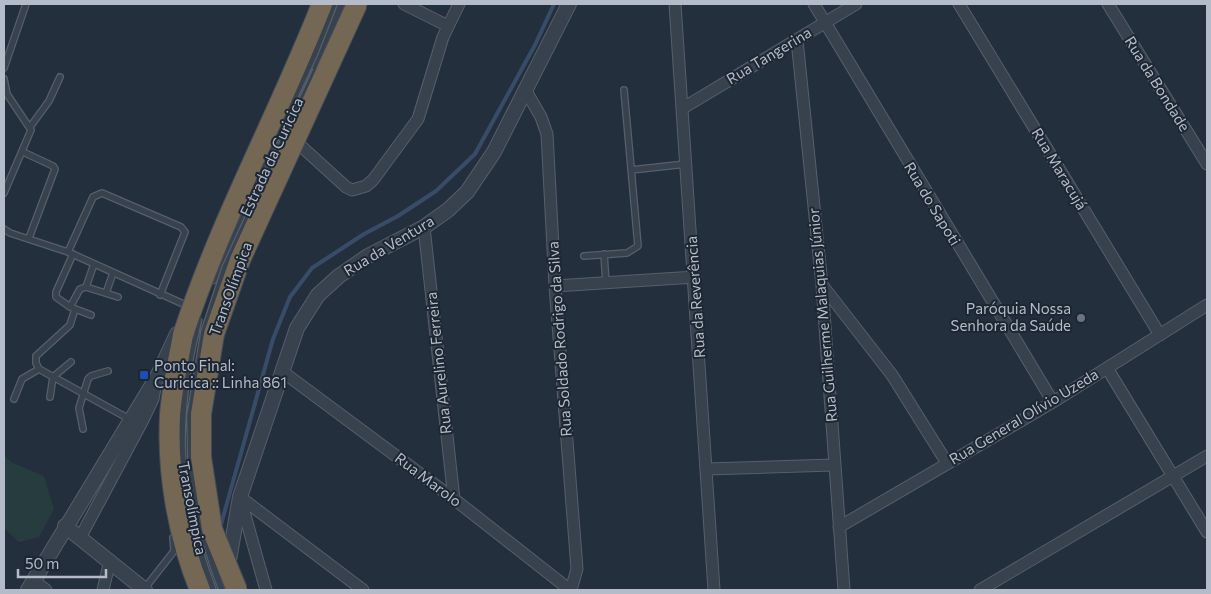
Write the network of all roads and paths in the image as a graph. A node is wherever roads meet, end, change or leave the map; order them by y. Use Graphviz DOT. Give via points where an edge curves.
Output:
graph roads {
  1 [pos="26,4"];
  2 [pos="322,4"];
  3 [pos="334,4"];
  4 [pos="342,4"];
  5 [pos="347,4"];
  6 [pos="357,4"];
  7 [pos="404,4"];
  8 [pos="459,4"];
  9 [pos="569,4"];
  10 [pos="675,4"];
  11 [pos="814,4"];
  12 [pos="856,4"];
  13 [pos="958,4"];
  14 [pos="1108,4"];
  15 [pos="825,22"];
  16 [pos="448,26"];
  17 [pos="796,40"];
  18 [pos="4,68"];
  19 [pos="60,77"];
  20 [pos="4,79"];
  21 [pos="624,90"];
  22 [pos="526,91"];
  23 [pos="682,108"];
  24 [pos="30,127"];
  25 [pos="284,130"];
  26 [pos="23,152"];
  27 [pos="686,164"];
  28 [pos="1207,164"];
  29 [pos="630,170"];
  30 [pos="4,193"];
  31 [pos="424,227"];
  32 [pos="4,229"];
  33 [pos="29,238"];
  34 [pos="70,253"];
  35 [pos="604,254"];
  36 [pos="584,256"];
  37 [pos="94,264"];
  38 [pos="113,273"];
  39 [pos="695,277"];
  40 [pos="606,283"];
  41 [pos="210,284"];
  42 [pos="822,285"];
  43 [pos="555,286"];
  44 [pos="86,287"];
  45 [pos="106,294"];
  46 [pos="160,295"];
  47 [pos="118,298"];
  48 [pos="1207,305"];
  49 [pos="73,308"];
  50 [pos="196,308"];
  51 [pos="91,315"];
  52 [pos="199,333"];
  53 [pos="1160,335"];
  54 [pos="70,362"];
  55 [pos="1107,368"];
  56 [pos="39,369"];
  57 [pos="108,371"];
  58 [pos="283,372"];
  59 [pos="53,377"];
  60 [pos="157,378"];
  61 [pos="84,394"];
  62 [pos="50,397"];
  63 [pos="14,399"];
  64 [pos="1053,402"];
  65 [pos="131,420"];
  66 [pos="83,429"];
  67 [pos="1207,456"];
  68 [pos="196,458"];
  69 [pos="948,463"];
  70 [pos="833,465"];
  71 [pos="177,468"];
  72 [pos="707,469"];
  73 [pos="1174,476"];
  74 [pos="240,496"];
  75 [pos="454,499"];
  76 [pos="65,526"];
  77 [pos="839,526"];
  78 [pos="1207,532"];
  79 [pos="172,535"];
  80 [pos="81,536"];
  81 [pos="110,560"];
  82 [pos="31,586"];
  83 [pos="46,590"];
  84 [pos="103,590"];
  85 [pos="144,590"];
  86 [pos="200,590"];
  87 [pos="213,590"];
  88 [pos="221,590"];
  89 [pos="237,590"];
  90 [pos="266,590"];
  91 [pos="363,590"];
  92 [pos="570,590"];
  93 [pos="714,590"];
  94 [pos="844,590"];
  95 [pos="980,590"];
  1 -- 18 [label="lane"];
  2 -- 52 [label="highway, TransOlímpica, bridge" via="208,261"];
  3 -- 41 [label="lane, Transolímpica, bridge"];
  4 -- 25 [label="street, Estrada da Curicica"];
  5 -- 52 [label="lane, Transolímpica, bridge" via="231,254"];
  6 -- 52 [label="highway, TransOlímpica, bridge" via="240,260"];
  7 -- 16 [label="street"];
  8 -- 16 [label="street"];
  9 -- 22 [label="street, Rua da Ventura"];
  10 -- 23 [label="street, Rua da Reverência"];
  11 -- 15 [label="street, Rua do Sapoti"];
  12 -- 15 [label="street, Rua Tangerina"];
  13 -- 53 [label="street, Rua Maracujá"];
  14 -- 28 [label="street, Rua da Bondade"];
  15 -- 17 [label="street, Rua Tangerina"];
  15 -- 64 [label="street, Rua do Sapoti"];
  16 -- 25 [label="street" via="418,119 366,186 352,190 346,187"];
  17 -- 23 [label="street, Rua Tangerina"];
  17 -- 42 [label="street, Rua Guilherme Malaquias Júnior"];
  19 -- 24 [label="lane" via="49,101"];
  20 -- 24 [label="lane" via="8,94"];
  21 -- 29 [label="lane"];
  22 -- 31 [label="street, Rua da Ventura" via="494,152 467,192"];
  22 -- 43 [label="street, Rua Soldado Rodrigo da Silva" via="542,117 546,134"];
  23 -- 27 [label="street, Rua da Reverência"];
  24 -- 26 [label="lane"];
  25 -- 50 [label="street, Estrada da Curicica" via="227,253"];
  26 -- 30 [label="lane"];
  26 -- 33 [label="lane" via="55,169"];
  27 -- 29 [label="lane"];
  27 -- 39 [label="street, Rua da Reverência"];
  29 -- 35 [label="lane" via="638,246 627,253"];
  31 -- 58 [label="street, Rua da Ventura" via="368,256 318,295 297,328"];
  31 -- 75 [label="street, Rua Aurelino Ferreira"];
  32 -- 33 [label="lane"];
  33 -- 34 [label="lane"];
  34 -- 37 [label="lane"];
  34 -- 46 [label="lane" via="94,197 102,193 181,227 186,232"];
  34 -- 49 [label="lane" via="56,292 60,302"];
  35 -- 36 [label="lane"];
  35 -- 40 [label="lane"];
  37 -- 38 [label="lane"];
  37 -- 44 [label="lane"];
  38 -- 45 [label="lane"];
  38 -- 46 [label="lane"];
  39 -- 40 [label="street"];
  39 -- 72 [label="street, Rua da Reverência"];
  40 -- 43 [label="street"];
  42 -- 69 [label="street" via="892,375"];
  42 -- 70 [label="street, Rua Guilherme Malaquias Júnior"];
  43 -- 92 [label="street, Rua Soldado Rodrigo da Silva" via="577,570"];
  44 -- 45 [label="lane"];
  44 -- 49 [label="lane" via="80,289"];
  45 -- 47 [label="lane"];
  46 -- 50 [label="lane"];
  48 -- 53 [label="street, Rua General Olívio Uzeda"];
  49 -- 51 [label="lane"];
  49 -- 56 [label="lane" via="70,325 36,356"];
  50 -- 52 [label="lane, Transolímpica, bridge"];
  50 -- 60 [label="street, Estrada da Curicica"];
  52 -- 68 [label="highway, TransOlímpica" via="202,414"];
  52 -- 71 [label="highway, TransOlímpica" via="170,416"];
  53 -- 55 [label="street, Rua General Olívio Uzeda"];
  54 -- 59 [label="lane"];
  55 -- 64 [label="street, Rua General Olívio Uzeda"];
  55 -- 73 [label="street"];
  56 -- 59 [label="lane"];
  56 -- 63 [label="lane" via="22,380"];
  57 -- 61 [label="lane" via="91,376"];
  58 -- 74 [label="street, Rua da Ventura"];
  58 -- 75 [label="street, Rua Marolo"];
  59 -- 61 [label="lane"];
  59 -- 62 [label="lane"];
  60 -- 65 [label="street, Estrada da Curicica"];
  60 -- 80 [label="street" via="144,420"];
  61 -- 65 [label="lane"];
  61 -- 66 [label="lane" via="79,408"];
  64 -- 69 [label="street, Rua General Olívio Uzeda"];
  65 -- 76 [label="street, Estrada da Curicica"];
  67 -- 73 [label="street"];
  68 -- 88 [label="lane, Transolímpica, bridge" via="198,516"];
  68 -- 89 [label="highway, TransOlímpica, bridge" via="212,529"];
  69 -- 77 [label="street, Rua General Olívio Uzeda"];
  70 -- 72 [label="street"];
  70 -- 77 [label="street, Rua Guilherme Malaquias Júnior"];
  71 -- 86 [label="highway, TransOlímpica" via="181,530"];
  71 -- 87 [label="lane, Transolímpica"];
  72 -- 93 [label="street, Rua da Reverência"];
  73 -- 78 [label="street"];
  73 -- 95 [label="street"];
  74 -- 88 [label="street, Rua da Ventura"];
  74 -- 90 [label="street"];
  74 -- 91 [label="street"];
  75 -- 92 [label="street, Rua Marolo"];
  76 -- 80 [label="street"];
  76 -- 82 [label="street, Estrada da Curicica"];
  77 -- 94 [label="street, Rua Guilherme Malaquias Júnior"];
  79 -- 85 [label="lane" via="174,551"];
  80 -- 81 [label="street"];
  81 -- 84 [label="street"];
  81 -- 85 [label="street"];
  82 -- 83 [label="street"];
}
